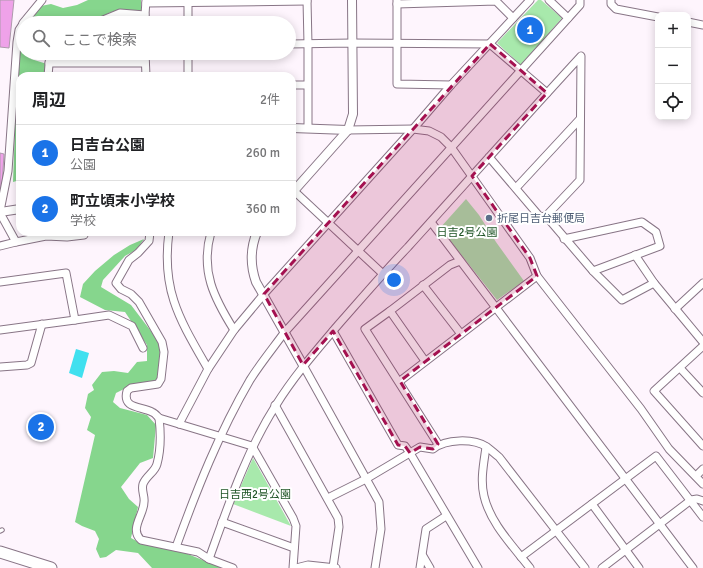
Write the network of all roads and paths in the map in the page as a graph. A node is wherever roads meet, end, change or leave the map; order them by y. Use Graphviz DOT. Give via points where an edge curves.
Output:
graph roads {
  1 [pos="42,0"];
  2 [pos="352,0"];
  3 [pos="530,0"];
  4 [pos="549,0"];
  5 [pos="580,0"];
  6 [pos="611,0"];
  7 [pos="307,1"];
  8 [pos="496,1"];
  9 [pos="146,2"];
  10 [pos="397,2"];
  11 [pos="188,3"];
  12 [pos="145,15"];
  13 [pos="29,16"];
  14 [pos="113,16"];
  15 [pos="188,16"];
  16 [pos="655,16"];
  17 [pos="513,18"];
  18 [pos="568,18"];
  19 [pos="691,23"];
  20 [pos="703,25"];
  21 [pos="352,43"];
  22 [pos="397,43"];
  23 [pos="296,44"];
  24 [pos="308,44"];
  25 [pos="490,44"];
  26 [pos="16,56"];
  27 [pos="49,60"];
  28 [pos="188,60"];
  29 [pos="49,63"];
  30 [pos="145,63"];
  31 [pos="521,71"];
  32 [pos="48,72"];
  33 [pos="146,72"];
  34 [pos="188,72"];
  35 [pos="296,85"];
  36 [pos="307,85"];
  37 [pos="451,85"];
  38 [pos="547,93"];
  39 [pos="580,119"];
  40 [pos="296,128"];
  41 [pos="308,128"];
  42 [pos="413,129"];
  43 [pos="348,130"];
  44 [pos="451,147"];
  45 [pos="488,157"];
  46 [pos="472,176"];
  47 [pos="296,188"];
  48 [pos="516,188"];
  49 [pos="296,194"];
  50 [pos="16,210"];
  51 [pos="0,212"];
  52 [pos="546,216"];
  53 [pos="431,222"];
  54 [pos="328,224"];
  55 [pos="46,236"];
  56 [pos="46,236"];
  57 [pos="76,236"];
  58 [pos="150,236"];
  59 [pos="168,236"];
  60 [pos="210,236"];
  61 [pos="256,236"];
  62 [pos="564,239"];
  63 [pos="16,242"];
  64 [pos="0,246"];
  65 [pos="358,250"];
  66 [pos="635,255"];
  67 [pos="460,261"];
  68 [pos="593,271"];
  69 [pos="383,274"];
  70 [pos="536,276"];
  71 [pos="0,282"];
  72 [pos="654,283"];
  73 [pos="703,283"];
  74 [pos="423,285"];
  75 [pos="264,294"];
  76 [pos="496,308"];
  77 [pos="675,309"];
  78 [pos="390,311"];
  79 [pos="75,320"];
  80 [pos="42,324"];
  81 [pos="0,330"];
  82 [pos="234,330"];
  83 [pos="333,331"];
  84 [pos="284,333"];
  85 [pos="461,334"];
  86 [pos="703,342"];
  87 [pos="703,346"];
  88 [pos="143,348"];
  89 [pos="425,361"];
  90 [pos="303,366"];
  91 [pos="0,367"];
  92 [pos="680,368"];
  93 [pos="208,369"];
  94 [pos="400,381"];
  95 [pos="703,393"];
  96 [pos="276,405"];
  97 [pos="159,418"];
  98 [pos="179,424"];
  99 [pos="220,436"];
  100 [pos="438,444"];
  101 [pos="252,446"];
  102 [pos="703,446"];
  103 [pos="486,447"];
  104 [pos="410,453"];
  105 [pos="703,469"];
  106 [pos="696,476"];
  107 [pos="366,479"];
  108 [pos="625,479"];
  109 [pos="703,484"];
  110 [pos="328,498"];
  111 [pos="691,500"];
  112 [pos="703,501"];
  113 [pos="592,504"];
  114 [pos="446,516"];
  115 [pos="703,517"];
  116 [pos="222,522"];
  117 [pos="659,524"];
  118 [pos="555,532"];
  119 [pos="176,547"];
  120 [pos="294,548"];
  121 [pos="625,550"];
  122 [pos="0,552"];
  123 [pos="423,556"];
  124 [pos="521,557"];
  125 [pos="208,559"];
  126 [pos="51,568"];
  127 [pos="233,568"];
  128 [pos="293,568"];
  129 [pos="296,568"];
  130 [pos="333,568"];
  131 [pos="336,568"];
  132 [pos="375,568"];
  133 [pos="420,568"];
  134 [pos="430,568"];
  135 [pos="478,568"];
  136 [pos="530,568"];
  137 [pos="585,568"];
  138 [pos="602,568"];
  139 [pos="639,568"];
  140 [pos="694,568"];
  1 -- 13 [label="street"];
  2 -- 21 [label="street"];
  3 -- 17 [label="street"];
  4 -- 18 [label="street"];
  5 -- 18 [label="street" via="580,5"];
  6 -- 16 [label="street" via="616,9"];
  7 -- 11 [label="street"];
  7 -- 24 [label="street"];
  8 -- 10 [label="street"];
  8 -- 17 [label="street"];
  9 -- 11 [label="street"];
  9 -- 12 [label="street"];
  10 -- 22 [label="street"];
  11 -- 15 [label="street"];
  12 -- 14 [label="street" via="120,13"];
  17 -- 25 [label="street"];
  18 -- 31 [label="street"];
  19 -- 20 [label="street"];
  21 -- 22 [label="street"];
  21 -- 24 [label="street"];
  21 -- 43 [label="street" via="353,114"];
  22 -- 25 [label="street"];
  22 -- 37 [label="street" via="397,84"];
  23 -- 24 [label="street"];
  24 -- 36 [label="street"];
  25 -- 31 [label="street"];
  25 -- 37 [label="street"];
  26 -- 51 [label="street" via="8,171"];
  27 -- 29 [label="street"];
  28 -- 34 [label="street"];
  29 -- 30 [label="street"];
  29 -- 32 [label="street"];
  30 -- 33 [label="street"];
  31 -- 38 [label="street"];
  31 -- 44 [label="street"];
  35 -- 36 [label="street"];
  36 -- 41 [label="street"];
  37 -- 42 [label="street"];
  38 -- 39 [label="street" via="581,56"];
  38 -- 45 [label="street"];
  39 -- 48 [label="street"];
  39 -- 52 [label="street" via="580,180"];
  40 -- 41 [label="street"];
  41 -- 43 [label="street"];
  42 -- 43 [label="street"];
  42 -- 44 [label="street" via="429,131"];
  42 -- 54 [label="street"];
  43 -- 47 [label="street"];
  44 -- 46 [label="street"];
  44 -- 65 [label="street"];
  45 -- 46 [label="street"];
  45 -- 48 [label="street"];
  46 -- 53 [label="street"];
  46 -- 70 [label="street" via="530,258"];
  48 -- 52 [label="street" via="540,217"];
  49 -- 54 [label="street"];
  50 -- 51 [label="street"];
  51 -- 63 [label="street"];
  52 -- 62 [label="street"];
  53 -- 67 [label="street"];
  53 -- 69 [label="street"];
  54 -- 65 [label="street"];
  54 -- 75 [label="street"];
  55 -- 63 [label="street"];
  56 -- 57 [label="street"];
  58 -- 97 [label="street" via="149,241 129,260 116,283 139,302 162,342 162,379 158,384 131,388 126,396 127,401 133,406 153,412"];
  59 -- 93 [label="street" via="167,273 170,292 178,316"];
  60 -- 82 [label="street" via="207,264 210,283"];
  61 -- 75 [label="street" via="252,246 251,261 256,282"];
  62 -- 66 [label="street" via="642,222 656,232 660,246"];
  62 -- 68 [label="street"];
  63 -- 64 [label="street"];
  65 -- 69 [label="street"];
  65 -- 84 [label="street"];
  66 -- 68 [label="street"];
  66 -- 72 [label="street"];
  67 -- 74 [label="street" via="450,265"];
  67 -- 76 [label="street"];
  68 -- 72 [label="street" via="622,300"];
  69 -- 83 [label="street"];
  70 -- 76 [label="street"];
  70 -- 106 [label="street" via="641,409 669,449"];
  71 -- 79 [label="street" via="66,273"];
  72 -- 77 [label="street"];
  73 -- 77 [label="street"];
  74 -- 78 [label="street"];
  74 -- 85 [label="street"];
  75 -- 82 [label="street"];
  75 -- 84 [label="street"];
  76 -- 85 [label="street"];
  76 -- 108 [label="street"];
  77 -- 86 [label="street"];
  78 -- 89 [label="street"];
  78 -- 94 [label="street" via="365,329"];
  79 -- 80 [label="street"];
  79 -- 88 [label="street" via="109,315 132,326"];
  80 -- 81 [label="street"];
  80 -- 91 [label="street" via="31,362 27,365"];
  82 -- 93 [label="street"];
  83 -- 90 [label="street"];
  83 -- 104 [label="street" via="398,445 405,446"];
  84 -- 90 [label="street"];
  84 -- 99 [label="street" via="251,379"];
  85 -- 89 [label="street"];
  87 -- 92 [label="street"];
  89 -- 94 [label="street"];
  90 -- 96 [label="street"];
  90 -- 107 [label="street"];
  92 -- 95 [label="street"];
  92 -- 102 [label="street" via="654,391"];
  93 -- 98 [label="street"];
  94 -- 100 [label="street"];
  96 -- 101 [label="street"];
  96 -- 110 [label="street"];
  97 -- 98 [label="street"];
  97 -- 119 [label="street" via="161,438 157,466 145,478 142,486 144,502 136,531 141,540"];
  98 -- 99 [label="street"];
  99 -- 101 [label="street"];
  99 -- 119 [label="street" via="197,488"];
  100 -- 103 [label="street" via="465,441"];
  100 -- 104 [label="street" via="433,449 420,447"];
  101 -- 116 [label="street"];
  101 -- 120 [label="street" via="293,518 296,526"];
  103 -- 118 [label="street" via="499,458"];
  103 -- 124 [label="street" via="483,495 497,525"];
  104 -- 107 [label="street"];
  104 -- 114 [label="street"];
  105 -- 106 [label="street"];
  106 -- 109 [label="street"];
  107 -- 110 [label="street"];
  107 -- 132 [label="street" via="379,502 381,515"];
  108 -- 111 [label="street" via="656,456"];
  108 -- 113 [label="street"];
  108 -- 117 [label="street"];
  110 -- 130 [label="street" via="338,518 339,527"];
  111 -- 112 [label="street"];
  111 -- 115 [label="street"];
  111 -- 117 [label="street"];
  113 -- 118 [label="street"];
  113 -- 121 [label="street"];
  114 -- 123 [label="street" via="426,529"];
  114 -- 135 [label="street"];
  116 -- 120 [label="street"];
  116 -- 125 [label="street"];
  117 -- 121 [label="street"];
  117 -- 140 [label="street"];
  118 -- 124 [label="street"];
  118 -- 137 [label="street"];
  119 -- 125 [label="street" via="198,552"];
  120 -- 128 [label="street"];
  121 -- 138 [label="street"];
  121 -- 139 [label="street"];
  122 -- 126 [label="highway"];
  123 -- 133 [label="street"];
  123 -- 134 [label="street"];
  124 -- 136 [label="street"];
  125 -- 127 [label="street"];
  129 -- 130 [label="street" via="308,565"];
  130 -- 131 [label="street"];
}
